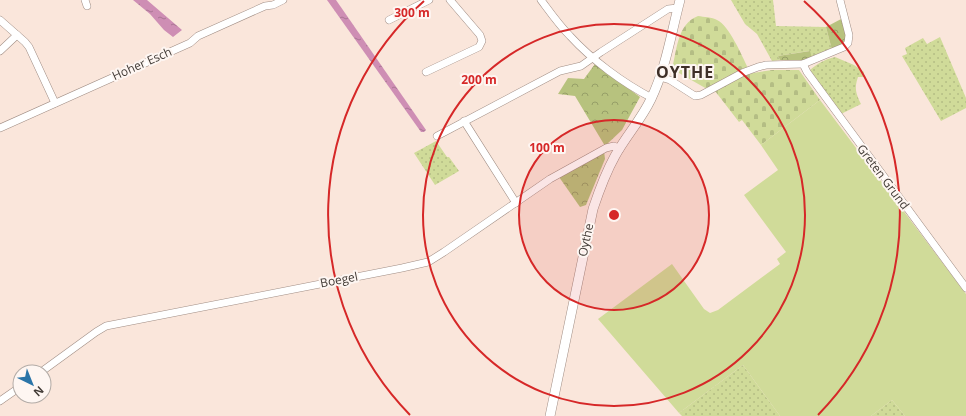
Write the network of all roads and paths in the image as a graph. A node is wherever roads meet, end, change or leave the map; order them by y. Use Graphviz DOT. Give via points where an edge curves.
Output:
graph roads {
  1 [pos="283,0"];
  2 [pos="429,0"];
  3 [pos="450,0"];
  4 [pos="541,0"];
  5 [pos="840,0"];
  6 [pos="679,4"];
  7 [pos="0,20"];
  8 [pos="389,20"];
  9 [pos="18,35"];
  10 [pos="0,51"];
  11 [pos="593,57"];
  12 [pos="803,64"];
  13 [pos="426,72"];
  14 [pos="660,78"];
  15 [pos="652,98"];
  16 [pos="55,103"];
  17 [pos="464,121"];
  18 [pos="0,128"];
  19 [pos="437,136"];
  20 [pos="620,148"];
  21 [pos="516,203"];
  22 [pos="966,288"];
  23 [pos="52,364"];
  24 [pos="12,393"];
  25 [pos="0,402"];
  26 [pos="550,416"];
  1 -- 16 [label="street, Hoher Esch" via="198,36 190,43"];
  2 -- 8 [label="street"];
  3 -- 13 [label="street" via="480,35 482,41 478,46"];
  4 -- 11 [label="street" via="570,36"];
  5 -- 12 [label="street" via="850,35 848,43"];
  6 -- 11 [label="street, Oythe"];
  6 -- 14 [label="main road, Oythe"];
  7 -- 9 [label="street"];
  9 -- 10 [label="street"];
  9 -- 16 [label="street" via="29,47"];
  11 -- 15 [label="street" via="632,87"];
  11 -- 17 [label="street, Oythe" via="581,66 560,71"];
  12 -- 14 [label="street" via="758,67 695,96 670,80"];
  12 -- 22 [label="street, Greten Grund"];
  14 -- 15 [label="main road, Oythe"];
  15 -- 20 [label="main road, Oythe"];
  16 -- 18 [label="street, Hoher Esch"];
  17 -- 19 [label="street, Oythe"];
  17 -- 21 [label="street"];
  20 -- 21 [label="street, Boegel" via="606,148 556,174"];
  20 -- 26 [label="main road, Oythe" via="604,178 593,209"];
  21 -- 23 [label="street, Boegel" via="428,262 106,326"];
  24 -- 25 [label="street"];
}
